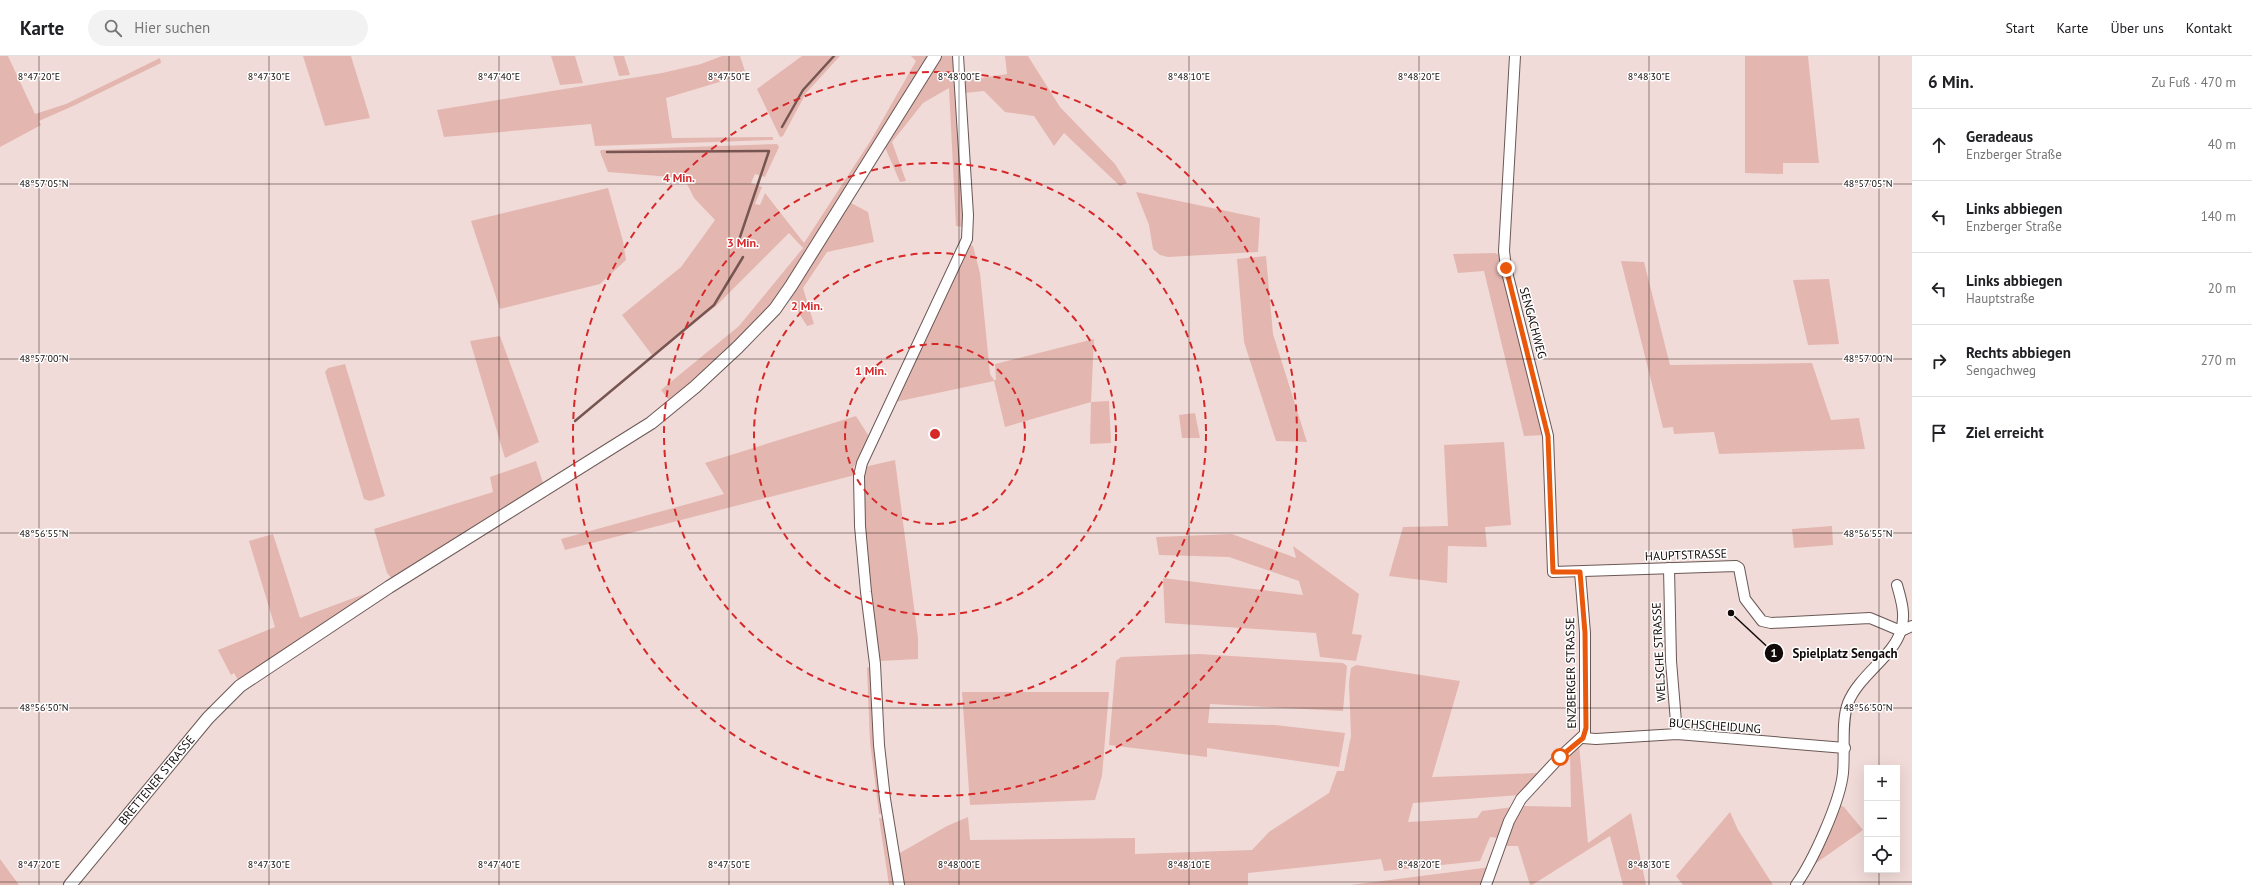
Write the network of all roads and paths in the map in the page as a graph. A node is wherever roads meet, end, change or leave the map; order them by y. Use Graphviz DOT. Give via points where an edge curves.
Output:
graph roads {
  1 [pos="935,56"];
  2 [pos="958,56"];
  3 [pos="1515,56"];
  4 [pos="1669,568"];
  5 [pos="1553,572"];
  6 [pos="1580,572"];
  7 [pos="1897,585"];
  8 [pos="1912,626"];
  9 [pos="1901,630"];
  10 [pos="1677,734"];
  11 [pos="1583,738"];
  12 [pos="1845,748"];
  13 [pos="70,885"];
  14 [pos="899,885"];
  15 [pos="1486,885"];
  16 [pos="1796,885"];
  1 -- 13 [label="main road, BRETTENER STRASSE" via="780,303 738,347 695,387 644,427 389,587 247,680 208,718"];
  2 -- 14 [label="street" via="968,215 967,239 862,463 859,476 860,526 875,664 879,745"];
  3 -- 5 [label="street, SENGACHWEG" via="1504,251 1548,436"];
  4 -- 6 [label="street, HAUPTSTRASSE"];
  4 -- 9 [label="street, HAUPTSTRASSE" via="1736,566 1745,599 1762,621 1771,623 1870,618"];
  4 -- 10 [label="street, WELSCHE STRASSE" via="1671,661"];
  5 -- 6 [label="street, HAUPTSTRASSE"];
  6 -- 11 [label="street, ENZBERGER STRASSE" via="1586,662 1586,728"];
  7 -- 9 [label="street" via="1902,604"];
  8 -- 9 [label="street"];
  9 -- 12 [label="street" via="1890,648 1855,689 1847,705"];
  10 -- 11 [label="street, BUCHSCHEIDUNG"];
  10 -- 12 [label="street, BUCHSCHEIDUNG"];
  11 -- 15 [label="street, ENZBERGER STRASSE" via="1560,757 1521,799 1509,821"];
  12 -- 16 [label="street" via="1838,799"];
}
